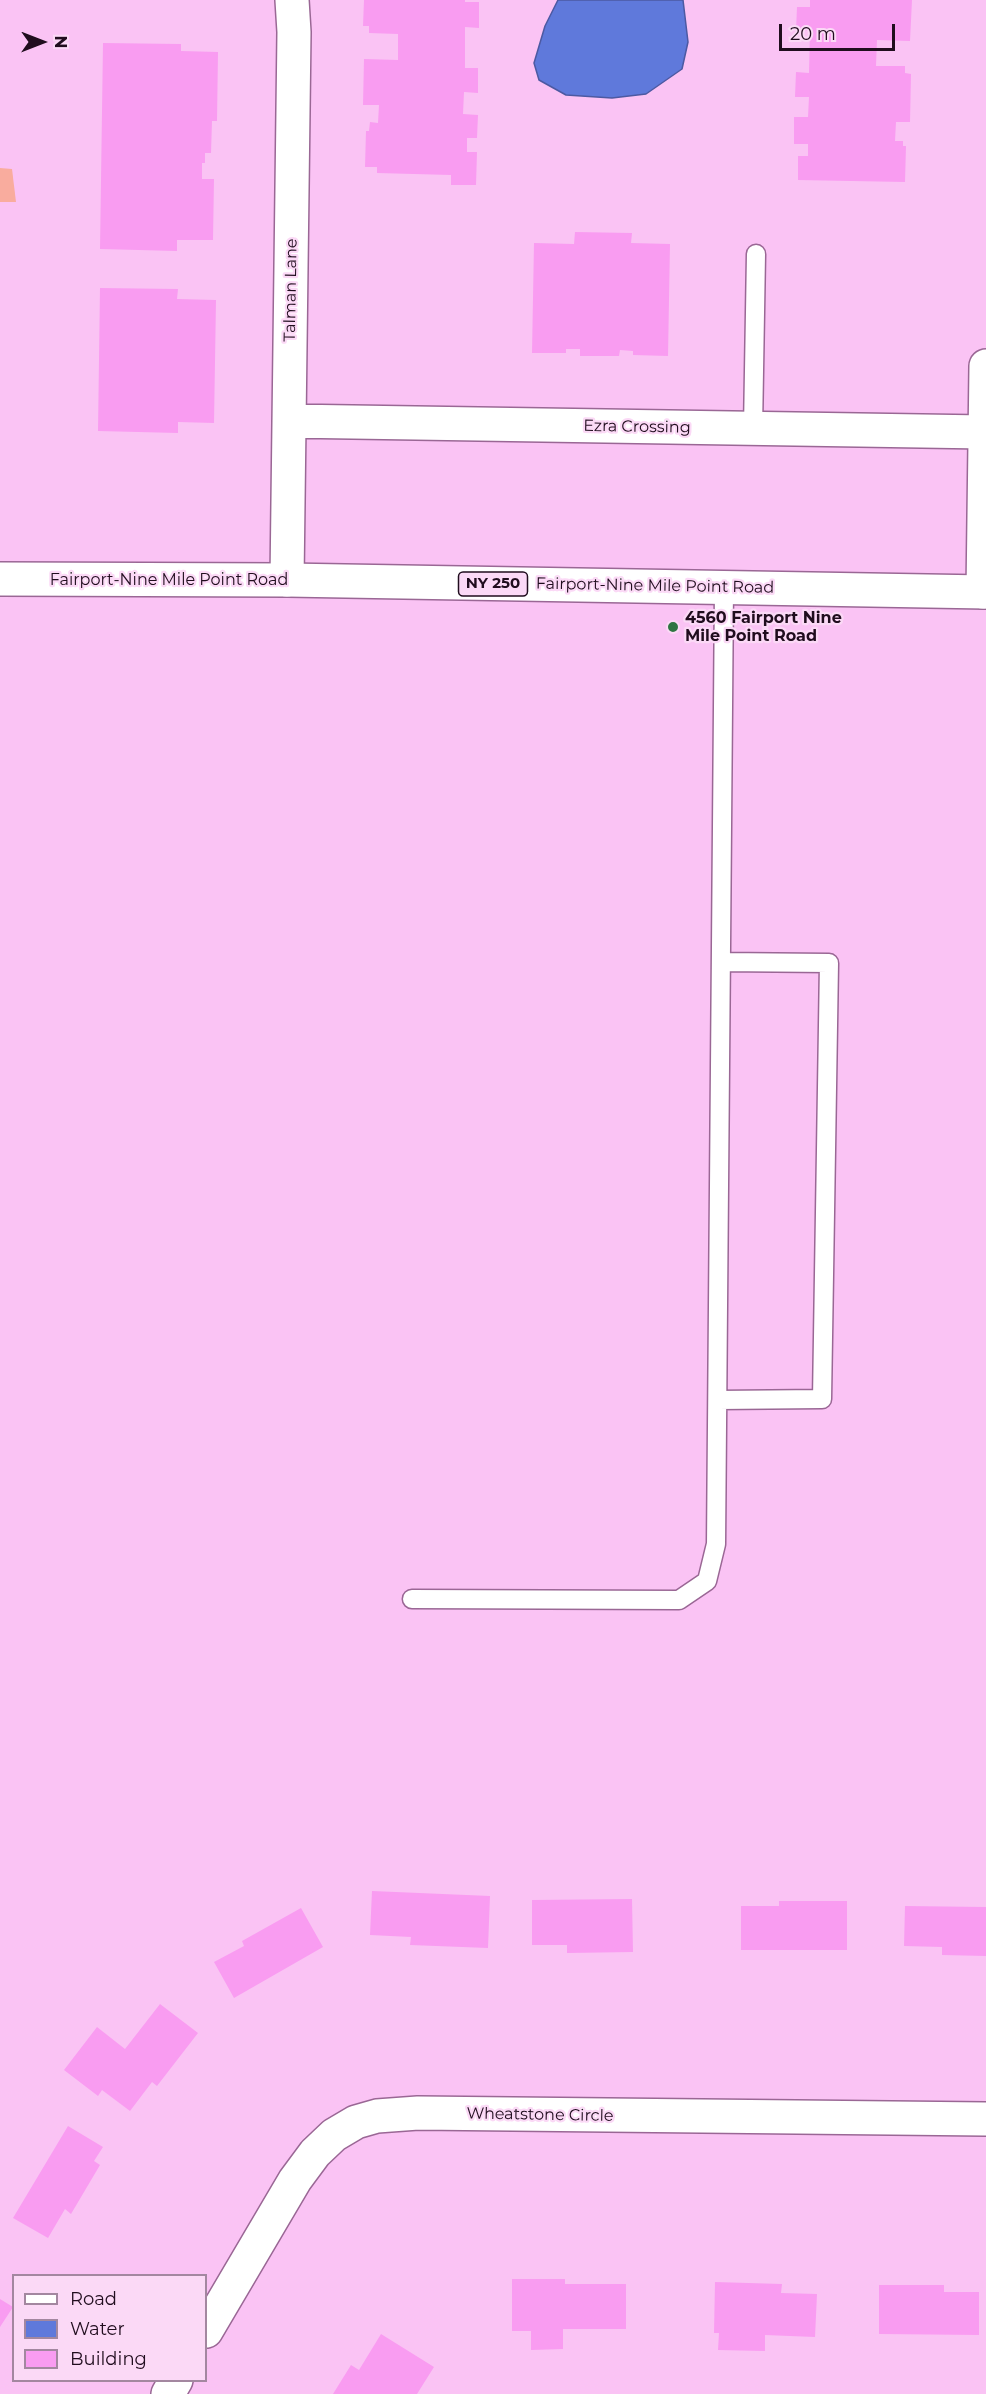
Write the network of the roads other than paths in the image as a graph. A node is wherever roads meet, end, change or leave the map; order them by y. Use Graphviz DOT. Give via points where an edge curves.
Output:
graph roads {
  1 [pos="292,0"];
  2 [pos="756,254"];
  3 [pos="986,366"];
  4 [pos="289,421"];
  5 [pos="753,429"];
  6 [pos="985,432"];
  7 [pos="0,579"];
  8 [pos="287,580"];
  9 [pos="724,587"];
  10 [pos="985,592"];
  11 [pos="722,962"];
  12 [pos="718,1400"];
  13 [pos="412,1599"];
  14 [pos="986,2119"];
  15 [pos="207,2329"];
  1 -- 4 [label="street, Talman Lane"];
  2 -- 5 [label="lane"];
  3 -- 6 [label="street"];
  4 -- 5 [label="street, Ezra Crossing"];
  4 -- 8 [label="street, Talman Lane"];
  5 -- 6 [label="street, Ezra Crossing"];
  6 -- 10 [label="street"];
  7 -- 8 [label="street, Fairport-Nine Mile Point Road / NY 250"];
  8 -- 9 [label="street, Fairport-Nine Mile Point Road / NY 250"];
  9 -- 10 [label="street, Fairport-Nine Mile Point Road / NY 250"];
  9 -- 11 [label="lane"];
  11 -- 12 [label="lane"];
  11 -- 12 [label="lane" via="829,963 822,1399"];
  12 -- 13 [label="lane" via="716,1544 707,1581 679,1600"];
  14 -- 15 [label="street, Wheatstone Circle" via="404,2114 366,2119 334,2135 315,2153"];
}
